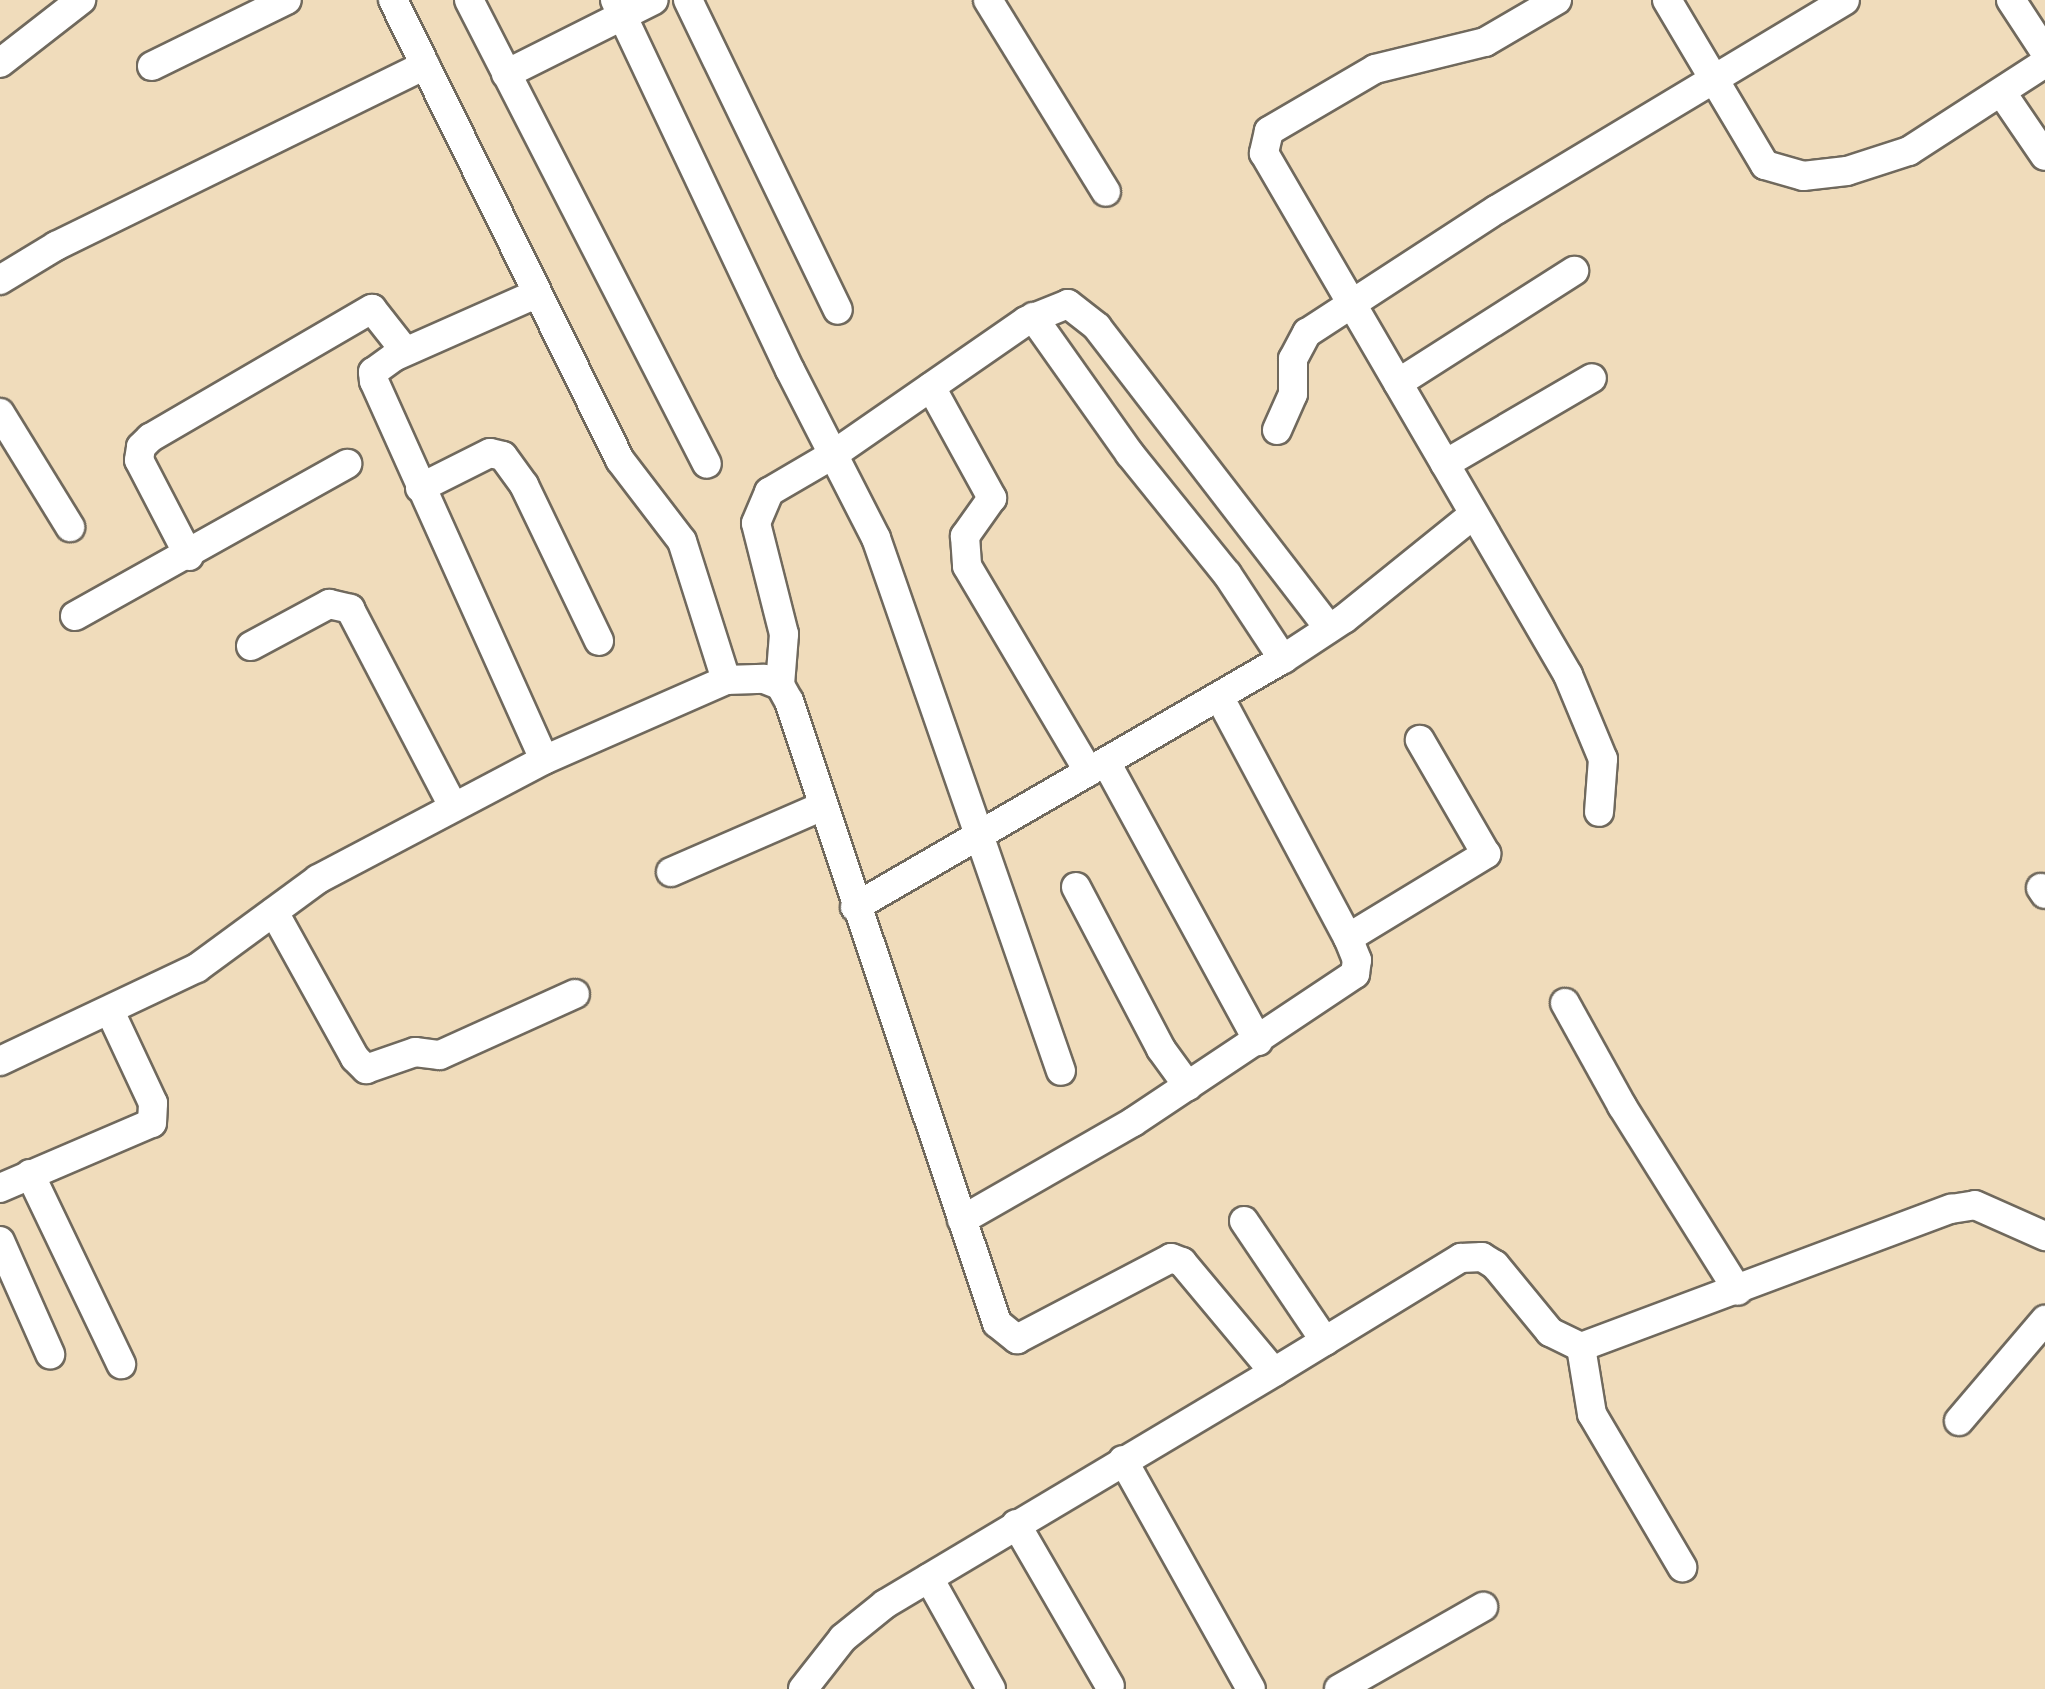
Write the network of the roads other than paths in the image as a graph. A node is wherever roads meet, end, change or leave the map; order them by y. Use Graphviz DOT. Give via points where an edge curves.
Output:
graph roads {
  1 [pos="81,0"];
  2 [pos="287,0"];
  3 [pos="393,0"];
  4 [pos="469,0"];
  5 [pos="654,0"];
  6 [pos="688,0"];
  7 [pos="988,0"];
  8 [pos="1557,0"];
  9 [pos="1667,0"];
  10 [pos="1845,0"];
  11 [pos="2011,0"];
  12 [pos="619,9"];
  13 [pos="2045,52"];
  14 [pos="0,63"];
  15 [pos="2045,63"];
  16 [pos="425,65"];
  17 [pos="152,66"];
  18 [pos="506,74"];
  19 [pos="1714,81"];
  20 [pos="2002,93"];
  21 [pos="2045,156"];
  22 [pos="1106,192"];
  23 [pos="1574,271"];
  24 [pos="0,280"];
  25 [pos="536,294"];
  26 [pos="1353,302"];
  27 [pos="838,310"];
  28 [pos="1033,317"];
  29 [pos="405,351"];
  30 [pos="1592,378"];
  31 [pos="1398,383"];
  32 [pos="931,387"];
  33 [pos="0,413"];
  34 [pos="1277,430"];
  35 [pos="834,454"];
  36 [pos="347,464"];
  37 [pos="707,464"];
  38 [pos="1445,464"];
  39 [pos="420,488"];
  40 [pos="1473,515"];
  41 [pos="70,527"];
  42 [pos="189,556"];
  43 [pos="75,616"];
  44 [pos="1329,628"];
  45 [pos="599,641"];
  46 [pos="251,646"];
  47 [pos="1283,659"];
  48 [pos="726,680"];
  49 [pos="780,685"];
  50 [pos="1220,698"];
  51 [pos="1420,740"];
  52 [pos="544,760"];
  53 [pos="1097,767"];
  54 [pos="453,806"];
  55 [pos="823,806"];
  56 [pos="1599,812"];
  57 [pos="976,835"];
  58 [pos="671,872"];
  59 [pos="1076,887"];
  60 [pos="855,907"];
  61 [pos="274,912"];
  62 [pos="1348,938"];
  63 [pos="575,994"];
  64 [pos="1565,1003"];
  65 [pos="110,1011"];
  66 [pos="1258,1041"];
  67 [pos="0,1061"];
  68 [pos="1061,1071"];
  69 [pos="1188,1086"];
  70 [pos="30,1174"];
  71 [pos="0,1188"];
  72 [pos="962,1220"];
  73 [pos="1244,1221"];
  74 [pos="2045,1236"];
  75 [pos="0,1241"];
  76 [pos="1738,1291"];
  77 [pos="2045,1320"];
  78 [pos="1325,1341"];
  79 [pos="1581,1347"];
  80 [pos="50,1354"];
  81 [pos="121,1364"];
  82 [pos="1274,1372"];
  83 [pos="1959,1421"];
  84 [pos="1123,1460"];
  85 [pos="1016,1524"];
  86 [pos="1682,1567"];
  87 [pos="929,1578"];
  88 [pos="1483,1607"];
  89 [pos="1110,1686"];
  90 [pos="803,1689"];
  91 [pos="991,1689"];
  92 [pos="1251,1689"];
  93 [pos="1339,1689"];
  1 -- 14 [label="street"];
  2 -- 17 [label="street"];
  3 -- 16 [label="street"];
  4 -- 18 [label="street"];
  5 -- 12 [label="street"];
  6 -- 27 [label="street"];
  7 -- 22 [label="street"];
  8 -- 26 [label="street" via="1485,42 1375,69 1269,131 1264,153"];
  9 -- 19 [label="street"];
  10 -- 19 [label="street"];
  11 -- 13 [label="street"];
  12 -- 18 [label="street"];
  12 -- 35 [label="street"];
  15 -- 20 [label="street"];
  16 -- 24 [label="street" via="56,246"];
  16 -- 25 [label="street"];
  18 -- 37 [label="street"];
  19 -- 20 [label="street" via="1765,165 1803,176 1847,171 1909,151"];
  19 -- 26 [label="street"];
  20 -- 21 [label="street"];
  23 -- 31 [label="street"];
  25 -- 29 [label="street"];
  25 -- 48 [label="street" via="620,460 682,541"];
  26 -- 31 [label="street"];
  26 -- 34 [label="street" via="1307,333 1298,348 1293,394"];
  28 -- 32 [label="street"];
  28 -- 44 [label="street" via="1068,304 1097,327"];
  28 -- 47 [label="street" via="1130,454 1227,574"];
  29 -- 39 [label="street" via="373,372"];
  29 -- 42 [label="street" via="372,309 150,438 141,447 139,460"];
  30 -- 38 [label="street"];
  31 -- 38 [label="street"];
  32 -- 35 [label="street"];
  32 -- 53 [label="street" via="992,498 965,536 967,566"];
  33 -- 41 [label="street"];
  35 -- 49 [label="street" via="769,492 758,514 757,544 784,634"];
  35 -- 57 [label="street" via="876,538 910,626"];
  36 -- 42 [label="street"];
  38 -- 40 [label="street"];
  39 -- 45 [label="street" via="490,453 503,456 524,485"];
  39 -- 52 [label="street"];
  40 -- 44 [label="street"];
  40 -- 56 [label="street" via="1593,726 1603,759"];
  42 -- 43 [label="street"];
  44 -- 47 [label="street"];
  46 -- 54 [label="street" via="329,604 350,609"];
  47 -- 50 [label="street"];
  48 -- 49 [label="street" via="764,679"];
  48 -- 52 [label="street"];
  49 -- 55 [label="street"];
  50 -- 53 [label="street"];
  50 -- 62 [label="street"];
  51 -- 62 [label="street" via="1486,854"];
  52 -- 54 [label="street"];
  53 -- 57 [label="street"];
  53 -- 66 [label="street"];
  54 -- 61 [label="street" via="318,879"];
  55 -- 58 [label="street"];
  55 -- 60 [label="street"];
  57 -- 60 [label="street"];
  57 -- 68 [label="street"];
  59 -- 69 [label="street" via="1161,1049"];
  60 -- 72 [label="street"];
  61 -- 63 [label="street" via="366,1069 415,1052 440,1055"];
  61 -- 65 [label="street" via="197,968"];
  62 -- 66 [label="street" via="1357,960 1355,974"];
  64 -- 76 [label="street" via="1622,1106"];
  65 -- 67 [label="street"];
  65 -- 70 [label="street" via="153,1103 152,1123"];
  66 -- 69 [label="street"];
  69 -- 72 [label="street"];
  70 -- 71 [label="street"];
  70 -- 81 [label="street"];
  72 -- 82 [label="street" via="997,1323 1006,1334 1028,1336 1171,1258 1182,1262"];
  73 -- 78 [label="street"];
  74 -- 76 [label="street" via="1975,1205 1951,1209"];
  75 -- 80 [label="street"];
  76 -- 79 [label="street"];
  77 -- 83 [label="street"];
  78 -- 79 [label="street" via="1461,1258 1482,1257 1513,1283 1550,1332"];
  78 -- 82 [label="street"];
  79 -- 86 [label="street" via="1592,1414"];
  82 -- 84 [label="street"];
  84 -- 85 [label="street"];
  84 -- 92 [label="street" via="1201,1608"];
  85 -- 87 [label="street"];
  85 -- 89 [label="street"];
  87 -- 90 [label="street" via="843,1638"];
  87 -- 91 [label="street"];
  88 -- 93 [label="street"];
}
